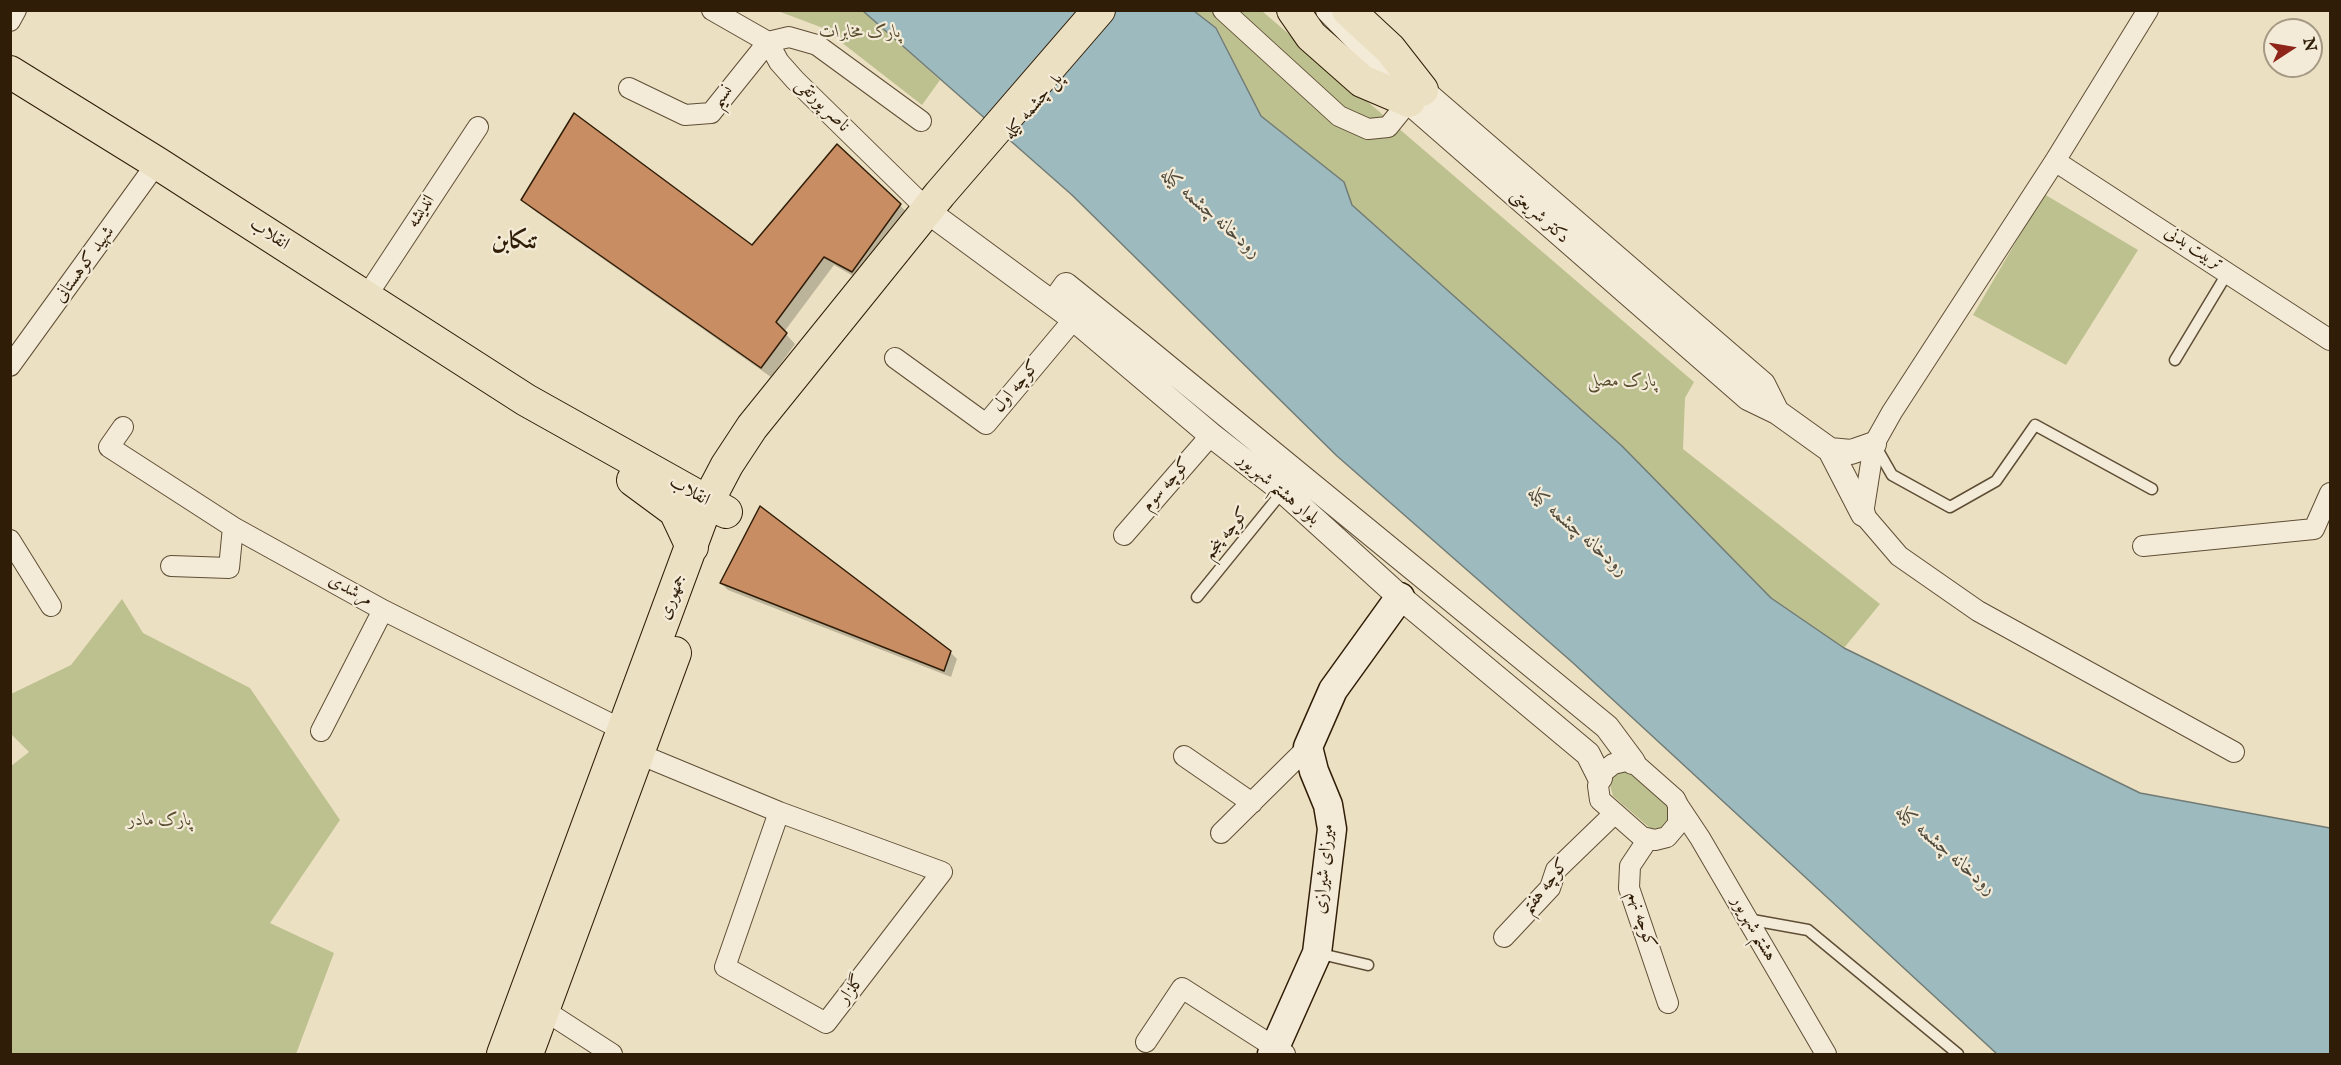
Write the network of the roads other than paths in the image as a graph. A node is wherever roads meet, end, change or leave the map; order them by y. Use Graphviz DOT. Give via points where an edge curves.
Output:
graph roads {
  1 [pos="16,10"];
  2 [pos="712,10"];
  3 [pos="1099,10"];
  4 [pos="1116,10"];
  5 [pos="1223,10"];
  6 [pos="1293,10"];
  7 [pos="1310,10"];
  8 [pos="1328,10"];
  9 [pos="1348,10"];
  10 [pos="2148,10"];
  11 [pos="10,21"];
  12 [pos="768,42"];
  13 [pos="10,72"];
  14 [pos="629,88"];
  15 [pos="1415,96"];
  16 [pos="921,121"];
  17 [pos="478,127"];
  18 [pos="2055,161"];
  19 [pos="157,163"];
  20 [pos="939,207"];
  21 [pos="2228,272"];
  22 [pos="1059,294"];
  23 [pos="366,297"];
  24 [pos="1074,319"];
  25 [pos="2331,340"];
  26 [pos="895,358"];
  27 [pos="2175,360"];
  28 [pos="10,366"];
  29 [pos="526,400"];
  30 [pos="123,427"];
  31 [pos="1211,435"];
  32 [pos="1874,444"];
  33 [pos="1830,450"];
  34 [pos="2152,489"];
  35 [pos="1283,491"];
  36 [pos="2331,493"];
  37 [pos="717,507"];
  38 [pos="1863,514"];
  39 [pos="233,526"];
  40 [pos="1124,535"];
  41 [pos="10,540"];
  42 [pos="2143,546"];
  43 [pos="692,547"];
  44 [pos="171,566"];
  45 [pos="1197,597"];
  46 [pos="1400,597"];
  47 [pos="51,606"];
  48 [pos="383,610"];
  49 [pos="321,731"];
  50 [pos="631,742"];
  51 [pos="1308,747"];
  52 [pos="2234,752"];
  53 [pos="1185,756"];
  54 [pos="1633,762"];
  55 [pos="1600,778"];
  56 [pos="1252,803"];
  57 [pos="1678,805"];
  58 [pos="779,812"];
  59 [pos="1615,813"];
  60 [pos="1221,833"];
  61 [pos="1648,839"];
  62 [pos="1747,919"];
  63 [pos="1504,937"];
  64 [pos="1317,953"];
  65 [pos="1368,965"];
  66 [pos="1668,1003"];
  67 [pos="544,1010"];
  68 [pos="1146,1042"];
  69 [pos="1277,1053"];
  70 [pos="503,1054"];
  71 [pos="527,1054"];
  72 [pos="612,1054"];
  73 [pos="1826,1054"];
  74 [pos="1958,1054"];
  1 -- 11 [label="street"];
  2 -- 12 [label="street, ناصر پورتقی"];
  3 -- 20 [label="main road, پل چشمه کیله"];
  4 -- 20 [label="main road, پل چشمه کیله"];
  5 -- 15 [label="street" via="1339,116 1368,129 1388,127"];
  6 -- 15 [label="main road" via="1311,36 1362,81"];
  7 -- 15 [label="street, دکتر شریعتی" via="1319,22"];
  8 -- 15 [label="street, دکتر شریعتی"];
  9 -- 15 [label="main road" via="1390,49"];
  10 -- 18 [label="street"];
  12 -- 14 [label="street, نسیم" via="711,113 685,115"];
  12 -- 16 [label="street" via="789,37 817,45"];
  12 -- 20 [label="street, ناصر پورتقی" via="790,74"];
  13 -- 19 [label="main road, انقلاب"];
  15 -- 33 [label="street, دکتر شریعتی" via="1599,256 1763,384 1777,412"];
  17 -- 23 [label="street, اندیشه"];
  18 -- 21 [label="street, تربیت بدنی"];
  18 -- 32 [label="street"];
  19 -- 23 [label="main road, انقلاب"];
  19 -- 28 [label="street, شهید کوهستانی"];
  20 -- 22 [label="street, بلوار هشتم شهریور"];
  20 -- 37 [label="main road, جمهوری" via="752,427 727,465"];
  21 -- 25 [label="street, تربیت بدنی"];
  21 -- 27 [label="lane"];
  22 -- 24 [label="street, بلوار هشتم شهریور"];
  22 -- 54 [label="street, بلوار هشتم شهریور" via="1137,342 1607,727"];
  23 -- 29 [label="main road, انقلاب"];
  24 -- 26 [label="street, کوچه اول" via="986,424"];
  24 -- 31 [label="street, بلوار هشتم شهریور"];
  29 -- 37 [label="main road, انقلاب"];
  29 -- 43 [label="main road, انقلاب" via="675,512"];
  30 -- 39 [label="street, مرشدی" via="109,447"];
  31 -- 35 [label="street, بلوار هشتم شهریور"];
  31 -- 40 [label="street, کوچه سوم"];
  32 -- 33 [label="street" via="1851,452"];
  32 -- 34 [label="lane" via="1892,475 1950,507 1996,481 2034,425"];
  32 -- 38 [label="street"];
  33 -- 38 [label="street, دکتر شریعتی"];
  35 -- 45 [label="lane, کوچه پنجم"];
  35 -- 46 [label="street, بلوار هشتم شهریور"];
  36 -- 42 [label="street" via="2314,529"];
  37 -- 43 [label="main road, جمهوری"];
  37 -- 50 [label="main road, جمهوری"];
  38 -- 52 [label="street" via="1899,556 1978,611"];
  39 -- 44 [label="street" via="229,568"];
  39 -- 48 [label="street, مرشدی"];
  41 -- 47 [label="street"];
  43 -- 50 [label="main road, جمهوری"];
  46 -- 51 [label="main road" via="1333,690"];
  46 -- 55 [label="street, بلوار هشتم شهریور" via="1588,754"];
  48 -- 49 [label="street"];
  48 -- 50 [label="street, مرشدی"];
  50 -- 58 [label="street, گلزار"];
  50 -- 67 [label="main road, جمهوری"];
  50 -- 70 [label="main road, جمهوری"];
  51 -- 56 [label="street"];
  51 -- 64 [label="main road, میرزای شیرازی" via="1332,829"];
  53 -- 56 [label="street"];
  54 -- 55 [label="street" via="1612,764"];
  54 -- 57 [label="street"];
  55 -- 59 [label="street" via="1600,800"];
  56 -- 60 [label="street"];
  57 -- 61 [label="street" via="1680,818 1672,834 1661,840"];
  57 -- 62 [label="street, هشتم شهریور"];
  58 -- 58 [label="street, گلزار" via="942,872 826,1023 725,968"];
  59 -- 61 [label="street"];
  59 -- 63 [label="street, کوچه هفتم" via="1556,870 1550,888"];
  61 -- 66 [label="street, کوچه نهم" via="1630,866 1629,888"];
  62 -- 73 [label="street, هشتم شهریور"];
  62 -- 74 [label="lane" via="1809,930"];
  64 -- 65 [label="lane"];
  64 -- 69 [label="main road, میرزای شیرازی"];
  67 -- 71 [label="main road, جمهوری"];
  67 -- 72 [label="street"];
  68 -- 69 [label="street" via="1182,988"];
}
